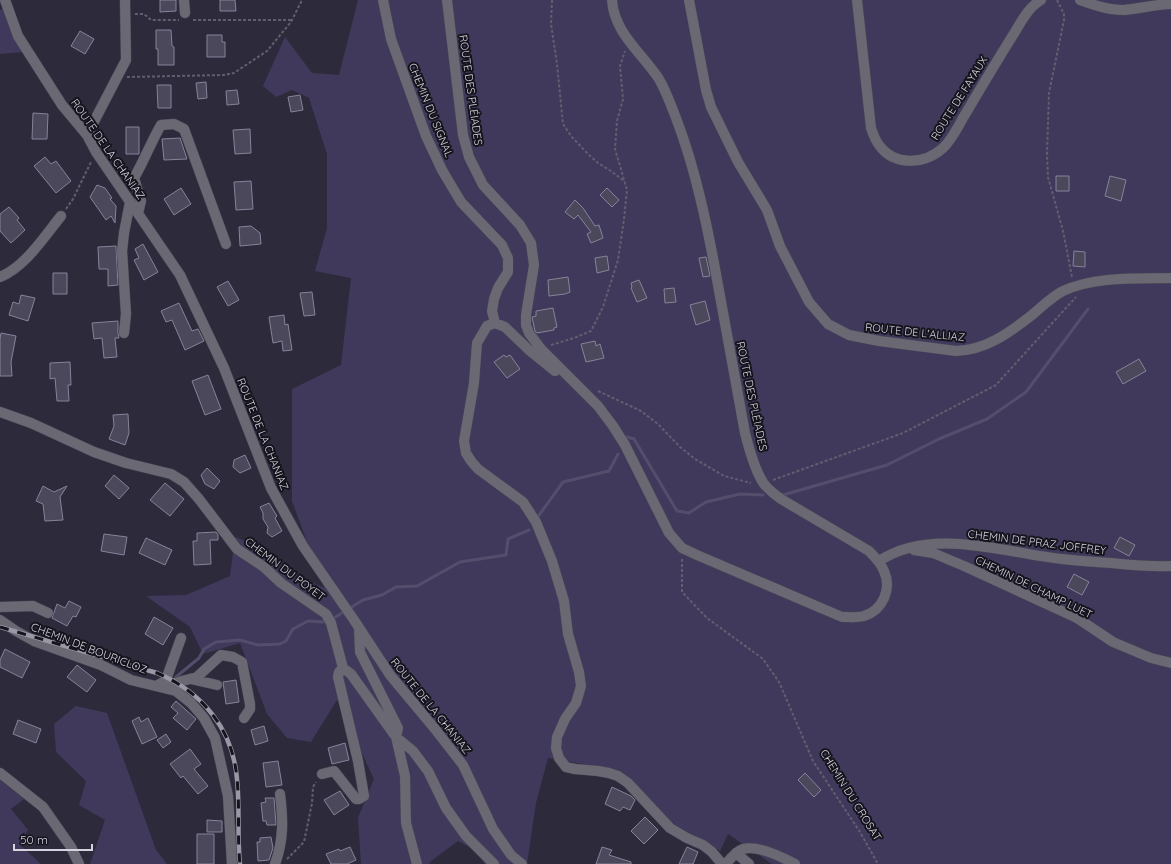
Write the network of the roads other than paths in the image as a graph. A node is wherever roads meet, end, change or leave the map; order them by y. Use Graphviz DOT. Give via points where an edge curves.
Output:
graph roads {
  1 [pos="5,0"];
  2 [pos="125,0"];
  3 [pos="184,0"];
  4 [pos="383,0"];
  5 [pos="447,0"];
  6 [pos="612,0"];
  7 [pos="689,0"];
  8 [pos="857,0"];
  9 [pos="1041,0"];
  10 [pos="1080,0"];
  11 [pos="1171,4"];
  12 [pos="187,17"];
  13 [pos="86,135"];
  14 [pos="130,202"];
  15 [pos="138,213"];
  16 [pos="61,216"];
  17 [pos="226,244"];
  18 [pos="0,277"];
  19 [pos="1171,278"];
  20 [pos="495,323"];
  21 [pos="124,333"];
  22 [pos="565,372"];
  23 [pos="0,412"];
  24 [pos="906,549"];
  25 [pos="879,561"];
  26 [pos="1171,566"];
  27 [pos="0,607"];
  28 [pos="48,614"];
  29 [pos="0,620"];
  30 [pos="357,624"];
  31 [pos="181,638"];
  32 [pos="1171,663"];
  33 [pos="343,668"];
  34 [pos="191,679"];
  35 [pos="216,685"];
  36 [pos="158,687"];
  37 [pos="244,718"];
  38 [pos="396,737"];
  39 [pos="0,773"];
  40 [pos="322,774"];
  41 [pos="280,794"];
  42 [pos="736,853"];
  43 [pos="79,864"];
  44 [pos="232,864"];
  45 [pos="275,864"];
  46 [pos="417,864"];
  47 [pos="494,864"];
  48 [pos="522,864"];
  49 [pos="722,864"];
  50 [pos="726,864"];
  51 [pos="749,864"];
  52 [pos="795,864"];
  1 -- 13 [label="street, ROUTE DE LA CHANIAZ" via="18,36 62,105"];
  2 -- 13 [label="street" via="126,60"];
  3 -- 12 [label="street"];
  4 -- 20 [label="street, CHEMIN DU SIGNAL" via="391,39 426,136 442,170 460,202 502,245 508,258 508,272 494,299 492,311"];
  5 -- 22 [label="street, ROUTE DES PLÉIADES" via="463,135 469,157 483,185 520,225 531,243 534,276 527,303 526,325 541,349"];
  6 -- 25 [label="street, ROUTE DES PLÉIADES" via="616,20 629,43 658,79 684,142 707,229 745,433 764,484 788,504 862,547"];
  7 -- 19 [label="street, ROUTE DE L'ALLIAZ" via="706,90 715,115 741,168 767,210 793,273 809,302 828,324 849,335 867,340 966,351 995,341 1053,297 1074,287 1102,281"];
  8 -- 9 [label="street, ROUTE DE FAYAUX" via="871,128 878,144 889,155 898,160 914,161 928,158 943,148 1027,13"];
  10 -- 11 [label="street" via="1117,10"];
  13 -- 14 [label="street, ROUTE DE LA CHANIAZ"];
  14 -- 15 [label="street, ROUTE DE LA CHANIAZ"];
  14 -- 21 [label="street" via="122,251 126,314"];
  15 -- 17 [label="street" via="141,200 134,178 161,125 174,124 184,129"];
  15 -- 30 [label="street, ROUTE DE LA CHANIAZ" via="180,275 224,368 271,488 303,546"];
  16 -- 18 [label="street" via="19,266"];
  20 -- 22 [label="street" via="505,327 556,372"];
  20 -- 49 [label="street" via="487,326 476,343 474,383 464,440 466,453 478,469 523,502 536,522 552,561 564,601 568,634 581,686 580,695 564,719 557,737 558,758 566,767 574,770 598,771 618,776 628,783 670,828 703,845"];
  22 -- 25 [label="street, ROUTE DES PLÉIADES" via="598,406 613,426 669,533 682,548 842,617 862,617 879,608 887,591 887,581"];
  23 -- 33 [label="street, CHEMIN DU POYET" via="31,423 94,452 170,474 184,482 237,548 328,619"];
  24 -- 25 [label="street, CHEMIN DE PRAZ JOFFREY"];
  24 -- 26 [label="street, CHEMIN DE PRAZ JOFFREY" via="930,544 968,544 1062,559 1154,567"];
  24 -- 32 [label="street, CHEMIN DE CHAMP LUET" via="933,553 964,566 1077,618 1113,642 1151,658"];
  27 -- 28 [label="street" via="33,606"];
  29 -- 36 [label="street, CHEMIN DE BOURICLOZ" via="34,641 101,665 131,680"];
  30 -- 38 [label="street" via="360,652 398,728"];
  30 -- 48 [label="street, ROUTE DE LA CHANIAZ" via="390,676 463,765 493,829 511,855"];
  31 -- 36 [label="street" via="167,677"];
  33 -- 38 [label="street, CHEMIN DU POYET" via="351,674"];
  33 -- 40 [label="street, CHEMIN DU POYET" via="338,677 364,796 356,799 334,771"];
  34 -- 35 [label="street"];
  34 -- 36 [label="street"];
  34 -- 37 [label="street" via="197,678 221,655 242,662 250,704"];
  36 -- 44 [label="street, CHEMIN DE BOURICLOZ" via="176,691 191,704 204,718 215,738 228,796"];
  38 -- 46 [label="street" via="405,776 406,823"];
  38 -- 47 [label="street, CHEMIN DU POYET" via="428,771 446,808 466,836"];
  39 -- 43 [label="street" via="44,807 71,847"];
  41 -- 45 [label="street" via="282,838"];
  42 -- 50 [label="street"];
  42 -- 51 [label="street"];
  42 -- 52 [label="street" via="742,849 753,849 783,857"];
}
